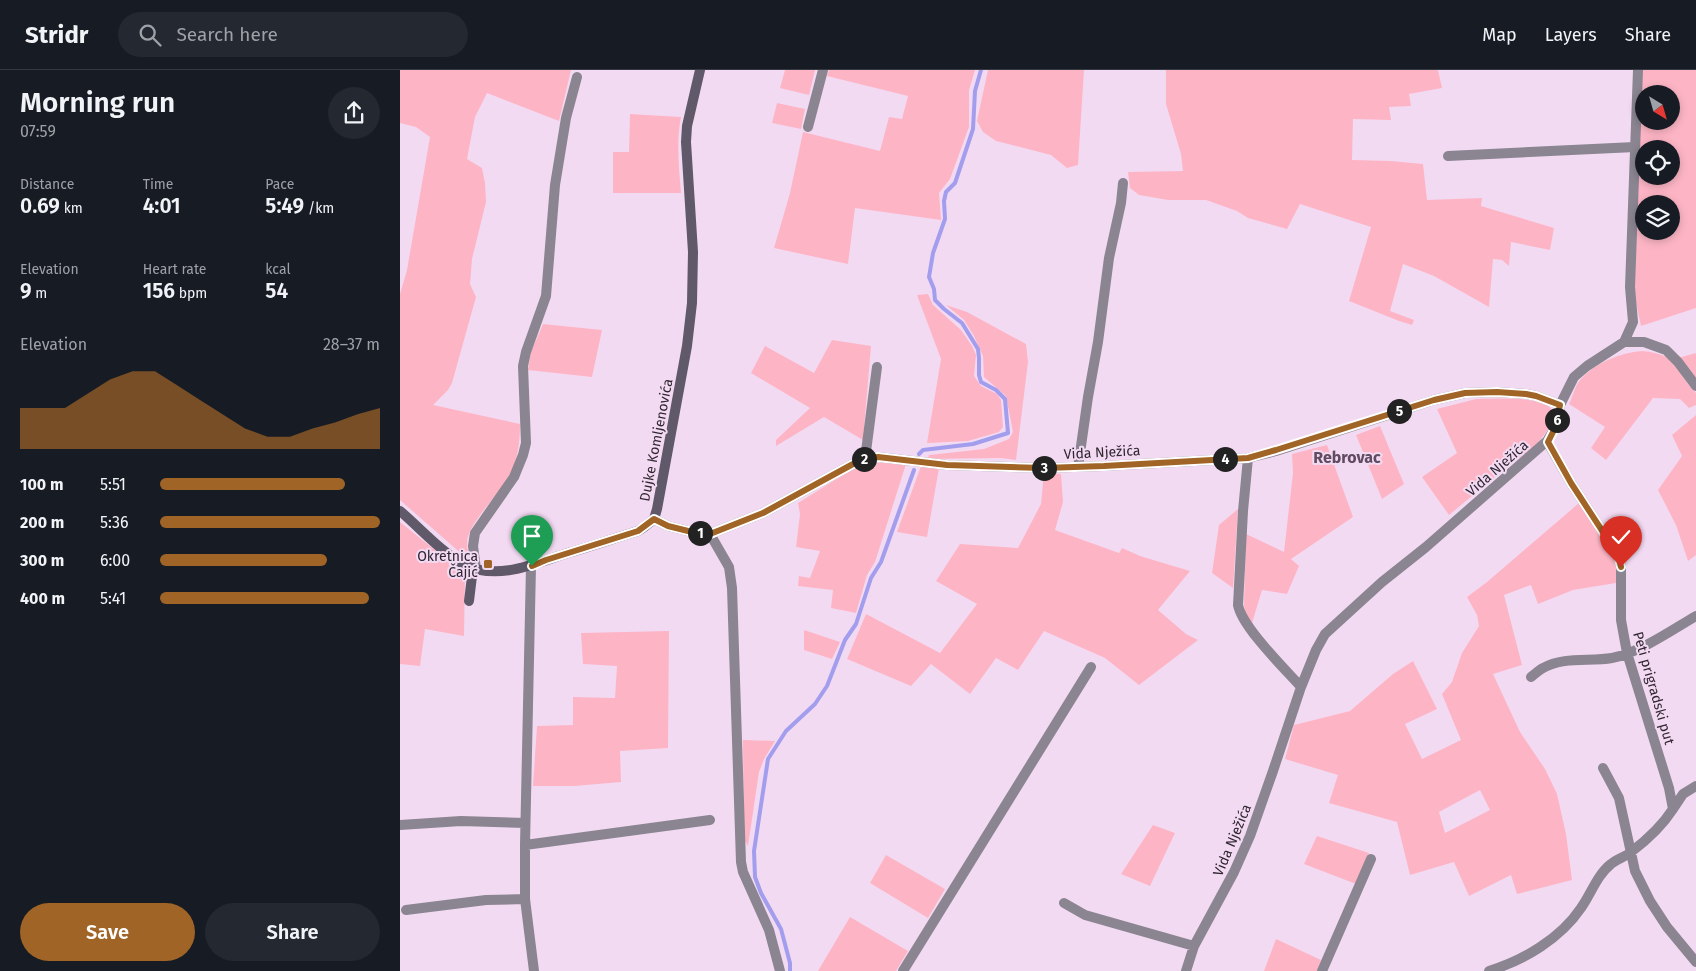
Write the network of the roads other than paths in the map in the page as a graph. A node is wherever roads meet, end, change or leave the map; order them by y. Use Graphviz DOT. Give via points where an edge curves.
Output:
graph roads {
  1 [pos="700,70"];
  2 [pos="823,70"];
  3 [pos="1638,70"];
  4 [pos="577,77"];
  5 [pos="808,127"];
  6 [pos="1635,140"];
  7 [pos="1635,147"];
  8 [pos="1448,156"];
  9 [pos="1123,183"];
  10 [pos="1633,322"];
  11 [pos="1624,342"];
  12 [pos="1644,342"];
  13 [pos="877,367"];
  14 [pos="1696,386"];
  15 [pos="1560,405"];
  16 [pos="1548,442"];
  17 [pos="1248,458"];
  18 [pos="865,459"];
  19 [pos="1078,467"];
  20 [pos="400,511"];
  21 [pos="654,519"];
  22 [pos="710,534"];
  23 [pos="532,566"];
  24 [pos="475,568"];
  25 [pos="469,601"];
  26 [pos="1696,616"];
  27 [pos="1627,653"];
  28 [pos="1090,667"];
  29 [pos="1531,677"];
  30 [pos="1301,687"];
  31 [pos="1603,768"];
  32 [pos="1696,786"];
  33 [pos="1673,809"];
  34 [pos="710,820"];
  35 [pos="525,823"];
  36 [pos="400,825"];
  37 [pos="524,844"];
  38 [pos="1630,853"];
  39 [pos="1371,859"];
  40 [pos="525,899"];
  41 [pos="1064,903"];
  42 [pos="406,910"];
  43 [pos="1194,946"];
  44 [pos="1695,958"];
  45 [pos="1511,968"];
  46 [pos="534,971"];
  47 [pos="780,971"];
  48 [pos="903,971"];
  49 [pos="1186,971"];
  50 [pos="1322,971"];
  51 [pos="1488,971"];
  1 -- 21 [label="street, Dujke Komljenovića" via="686,142 693,252 690,320"];
  2 -- 5 [label="street"];
  3 -- 6 [label="street"];
  4 -- 24 [label="street" via="566,118 555,185 546,296 523,366 526,443 514,477 475,533"];
  7 -- 8 [label="street"];
  7 -- 10 [label="street" via="1630,287"];
  9 -- 19 [label="street"];
  10 -- 11 [label="street"];
  10 -- 12 [label="street"];
  11 -- 12 [label="street"];
  11 -- 15 [label="street, Vida Nježića" via="1574,376"];
  12 -- 14 [label="street" via="1672,355"];
  13 -- 18 [label="street"];
  15 -- 16 [label="street, Vida Nježića"];
  15 -- 17 [label="street, Vida Nježića" via="1526,394 1465,393"];
  16 -- 27 [label="street, Peti prigradski put" via="1618,555 1621,620"];
  16 -- 30 [label="street, Vida Nježića" via="1332,627 1316,650"];
  17 -- 19 [label="street, Vida Nježića"];
  17 -- 30 [label="street" via="1239,612"];
  18 -- 19 [label="street, Vida Nježića" via="883,457 973,466"];
  18 -- 22 [label="street, Vida Nježića" via="763,513"];
  20 -- 24 [label="street" via="452,557"];
  21 -- 22 [label="street"];
  21 -- 23 [label="street, Dujke Komljenovića" via="638,531"];
  22 -- 47 [label="street" via="728,567 732,588 741,862 769,930"];
  23 -- 24 [label="street, Dujke Komljenovića" via="493,571"];
  23 -- 35 [label="street"];
  24 -- 25 [label="street"];
  26 -- 27 [label="street"];
  27 -- 29 [label="street" via="1612,658 1556,663"];
  27 -- 33 [label="street, Peti prigradski put"];
  28 -- 48 [label="street"];
  30 -- 43 [label="street, Vida Nježića" via="1250,836"];
  31 -- 38 [label="street" via="1619,798"];
  32 -- 33 [label="street" via="1683,794"];
  33 -- 38 [label="street" via="1657,829"];
  34 -- 37 [label="street"];
  35 -- 36 [label="street" via="461,821"];
  35 -- 37 [label="street"];
  37 -- 40 [label="street"];
  38 -- 44 [label="street" via="1650,901 1667,927"];
  38 -- 45 [label="street" via="1610,864 1582,908 1560,932"];
  39 -- 50 [label="street"];
  40 -- 42 [label="street" via="486,900"];
  40 -- 46 [label="street"];
  41 -- 43 [label="street" via="1085,915"];
  43 -- 49 [label="street, Vida Nježića"];
  45 -- 51 [label="street"];
}
